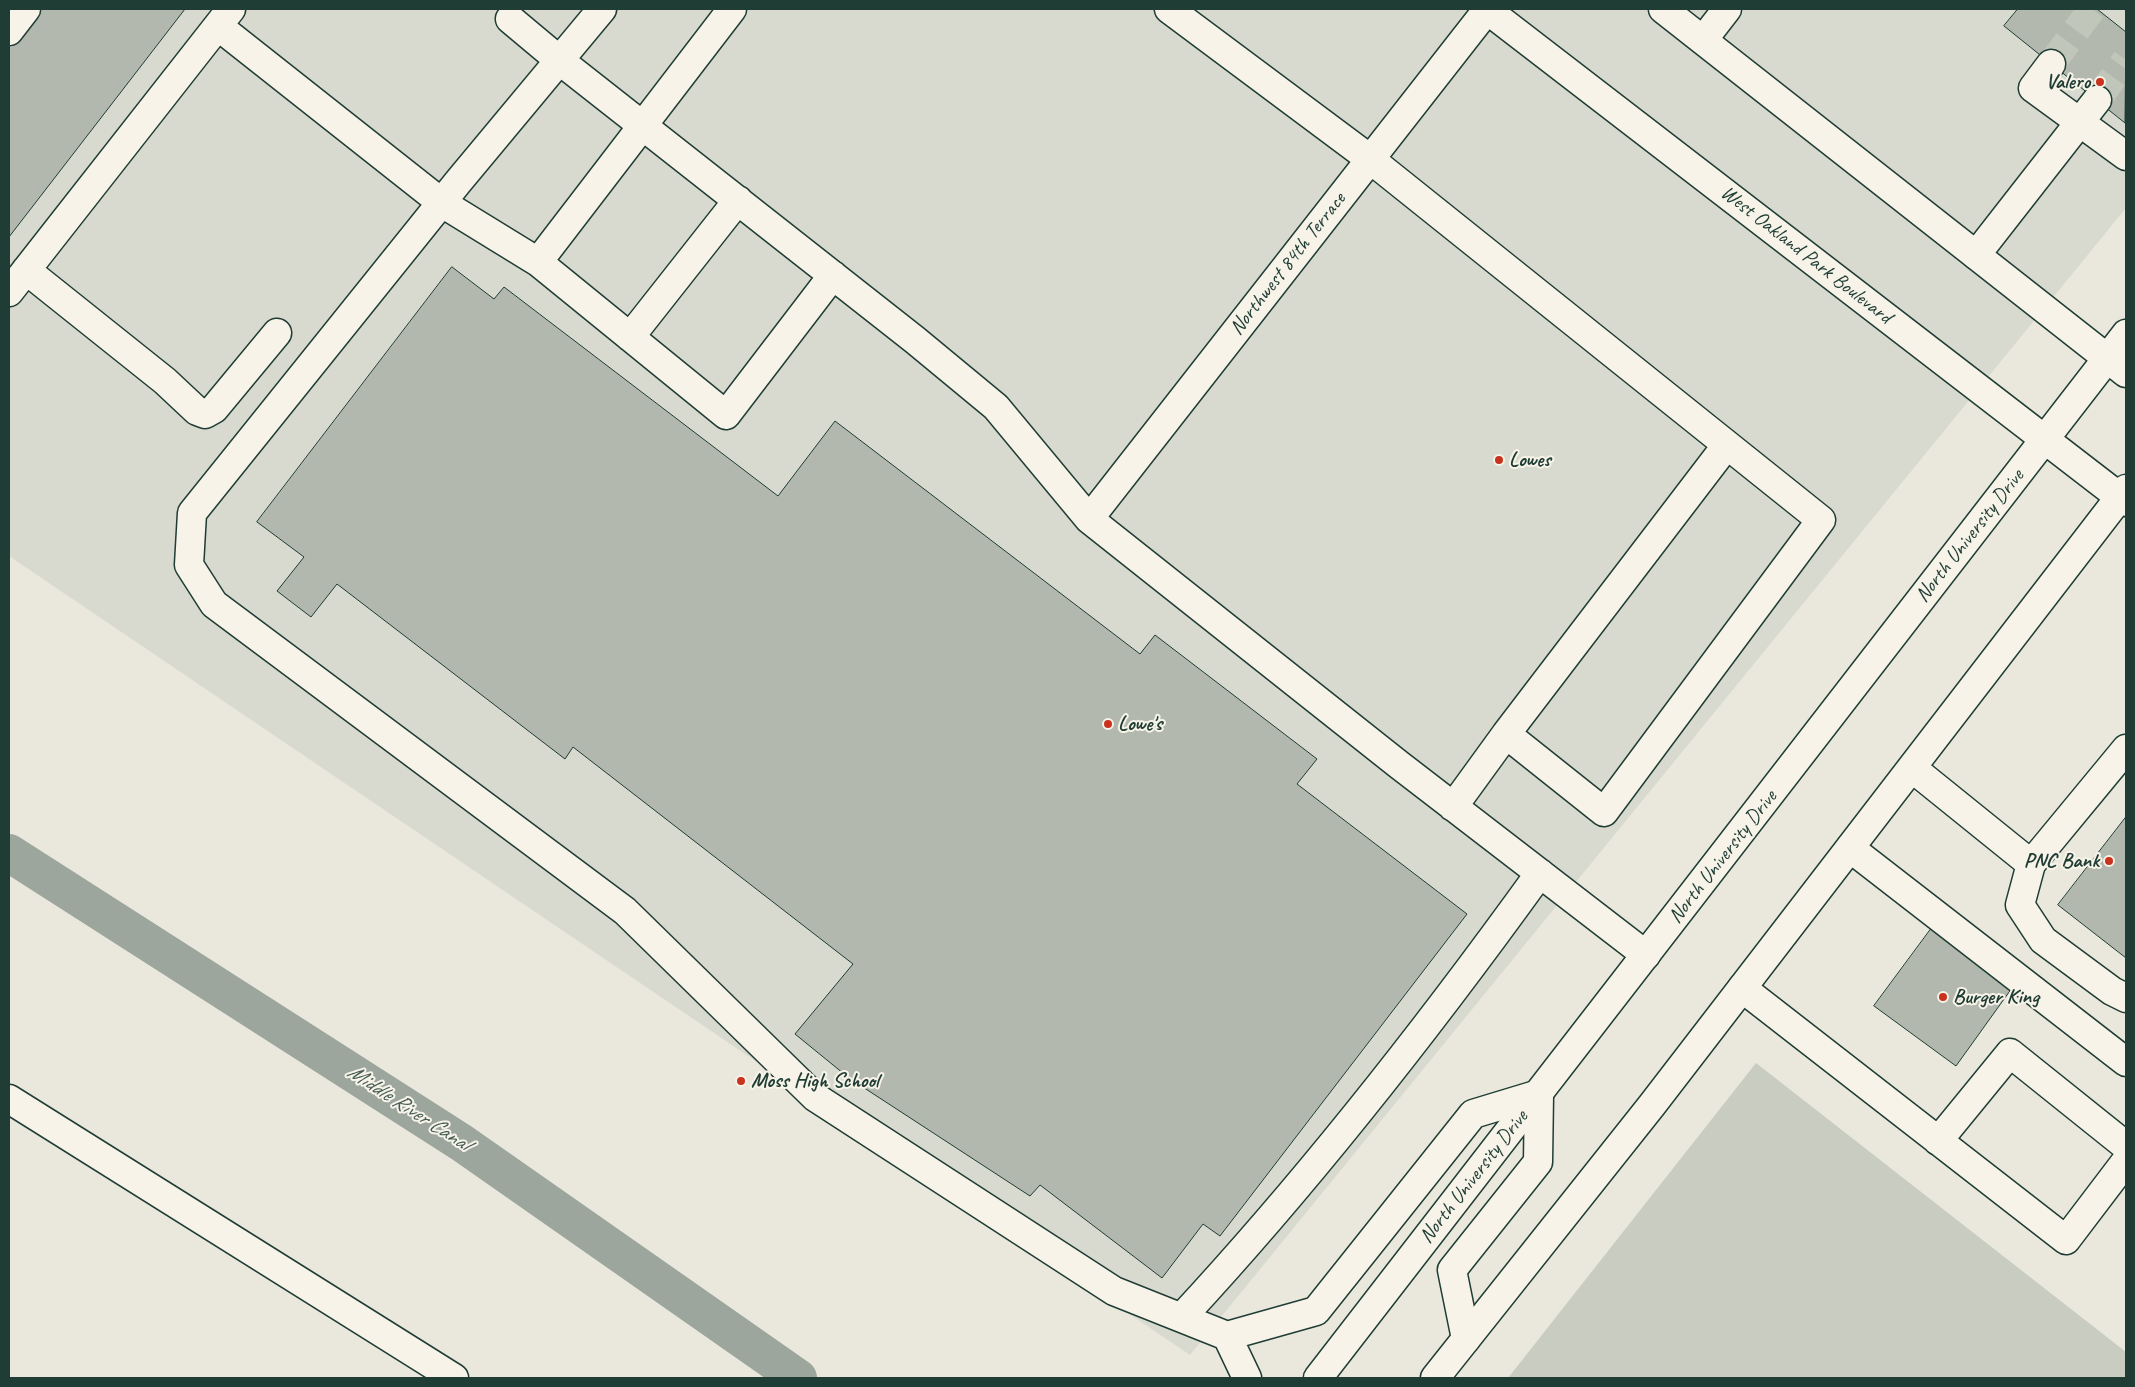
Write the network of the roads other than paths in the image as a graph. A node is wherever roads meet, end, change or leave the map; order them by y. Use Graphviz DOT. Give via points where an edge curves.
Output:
graph roads {
  1 [pos="26,9"];
  2 [pos="602,9"];
  3 [pos="732,9"];
  4 [pos="1169,9"];
  5 [pos="1486,9"];
  6 [pos="1663,9"];
  7 [pos="1728,9"];
  8 [pos="224,17"];
  9 [pos="510,19"];
  10 [pos="9,31"];
  11 [pos="1703,40"];
  12 [pos="559,60"];
  13 [pos="2051,64"];
  14 [pos="2097,100"];
  15 [pos="2081,123"];
  16 [pos="642,125"];
  17 [pos="2123,147"];
  18 [pos="1370,160"];
  19 [pos="738,200"];
  20 [pos="442,203"];
  21 [pos="1976,255"];
  22 [pos="538,262"];
  23 [pos="26,270"];
  24 [pos="833,276"];
  25 [pos="9,292"];
  26 [pos="277,333"];
  27 [pos="2126,334"];
  28 [pos="630,337"];
  29 [pos="2117,365"];
  30 [pos="2045,439"];
  31 [pos="1726,446"];
  32 [pos="2124,496"];
  33 [pos="1089,519"];
  34 [pos="1506,734"];
  35 [pos="2126,749"];
  36 [pos="1912,768"];
  37 [pos="1453,806"];
  38 [pos="1850,848"];
  39 [pos="2031,864"];
  40 [pos="1540,873"];
  41 [pos="1646,956"];
  42 [pos="1742,988"];
  43 [pos="2126,998"];
  44 [pos="2126,1062"];
  45 [pos="1539,1094"];
  46 [pos="9,1099"];
  47 [pos="1938,1141"];
  48 [pos="2126,1146"];
  49 [pos="2126,1161"];
  50 [pos="1182,1318"];
  51 [pos="1227,1336"];
  52 [pos="1466,1339"];
  53 [pos="454,1378"];
  54 [pos="1247,1378"];
  55 [pos="1318,1378"];
  56 [pos="1435,1378"];
  1 -- 10 [label="main road"];
  2 -- 12 [label="main road"];
  3 -- 16 [label="main road"];
  4 -- 18 [label="main road"];
  5 -- 18 [label="main road, Northwest 84th Terrace"];
  5 -- 30 [label="main road, West Oakland Park Boulevard"];
  6 -- 11 [label="main road"];
  7 -- 11 [label="main road"];
  8 -- 20 [label="main road"];
  8 -- 23 [label="main road"];
  9 -- 12 [label="main road"];
  11 -- 21 [label="main road"];
  12 -- 16 [label="main road"];
  12 -- 20 [label="main road"];
  13 -- 15 [label="main road" via="2033,88"];
  14 -- 15 [label="main road"];
  15 -- 17 [label="main road"];
  15 -- 21 [label="main road"];
  16 -- 19 [label="main road"];
  16 -- 22 [label="main road"];
  18 -- 31 [label="main road"];
  18 -- 33 [label="main road, Northwest 84th Terrace"];
  19 -- 24 [label="main road"];
  19 -- 28 [label="main road"];
  20 -- 22 [label="main road"];
  20 -- 50 [label="main road" via="192,513 189,565 214,604 625,911 815,1097 1114,1291"];
  21 -- 29 [label="main road"];
  22 -- 28 [label="main road"];
  23 -- 25 [label="main road"];
  23 -- 26 [label="main road" via="204,414 214,409"];
  24 -- 28 [label="main road" via="726,415"];
  24 -- 33 [label="main road" via="996,408"];
  27 -- 29 [label="main road, North University Drive"];
  29 -- 30 [label="main road, North University Drive"];
  30 -- 32 [label="main road, West Oakland Park Boulevard"];
  30 -- 41 [label="main road, North University Drive"];
  31 -- 34 [label="main road"];
  31 -- 34 [label="main road" via="1821,520 1604,812"];
  32 -- 36 [label="main road"];
  33 -- 37 [label="main road"];
  34 -- 37 [label="main road"];
  35 -- 39 [label="main road"];
  36 -- 38 [label="main road"];
  36 -- 39 [label="main road"];
  37 -- 40 [label="main road"];
  38 -- 42 [label="main road"];
  38 -- 44 [label="main road"];
  39 -- 43 [label="main road" via="2020,905 2043,940"];
  40 -- 41 [label="main road"];
  40 -- 50 [label="main road" via="1482,953 1338,1136"];
  41 -- 45 [label="main road, North University Drive"];
  42 -- 47 [label="main road"];
  42 -- 52 [label="main road"];
  45 -- 51 [label="main road" via="1473,1114 1316,1311"];
  45 -- 52 [label="main road" via="1538,1162 1452,1270"];
  45 -- 55 [label="main road, North University Drive"];
  46 -- 53 [label="main road"];
  47 -- 48 [label="main road" via="2010,1053"];
  47 -- 49 [label="main road" via="2066,1240"];
  50 -- 51 [label="main road"];
  51 -- 54 [label="main road"];
  52 -- 56 [label="main road"];
}
